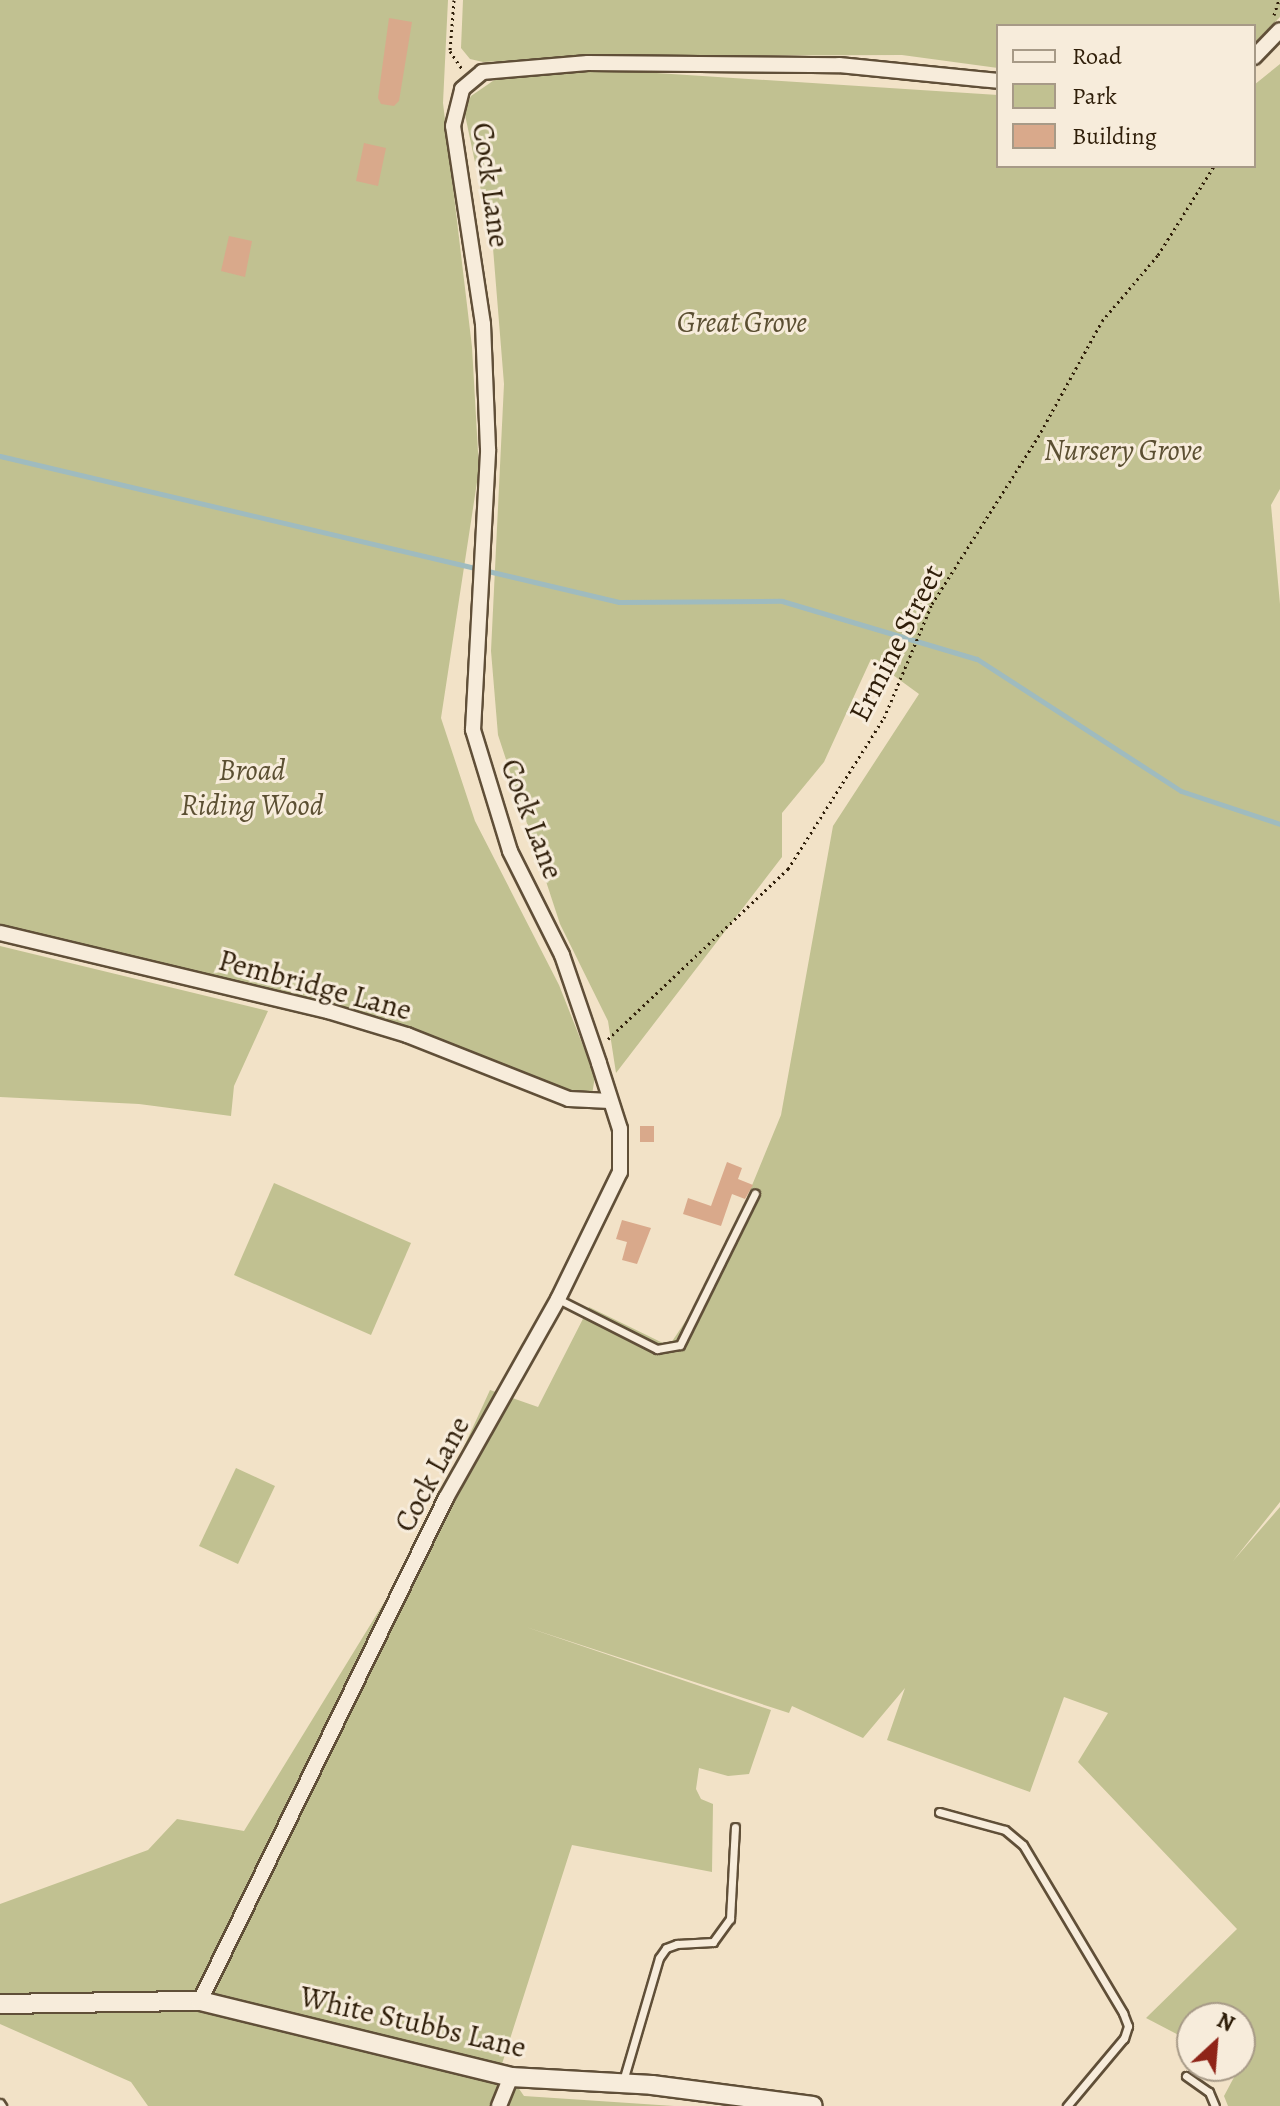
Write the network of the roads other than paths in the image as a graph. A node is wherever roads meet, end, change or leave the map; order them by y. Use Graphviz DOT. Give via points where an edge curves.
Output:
graph roads {
  1 [pos="1280,30"];
  2 [pos="1256,55"];
  3 [pos="996,81"];
  4 [pos="0,933"];
  5 [pos="610,1101"];
  6 [pos="755,1193"];
  7 [pos="558,1299"];
  8 [pos="939,1812"];
  9 [pos="735,1827"];
  10 [pos="200,2001"];
  11 [pos="0,2004"];
  12 [pos="511,2077"];
  13 [pos="1195,2082"];
  14 [pos="622,2084"];
  15 [pos="499,2106"];
  16 [pos="813,2106"];
  17 [pos="1067,2106"];
  18 [pos="1215,2106"];
  1 -- 2 [label="street"];
  3 -- 5 [label="street, Cock Lane" via="823,65 588,63 508,68 470,77 455,107 453,126 483,324 488,449 473,730 510,851 562,955"];
  4 -- 5 [label="street, Pembridge Lane" via="328,1011 407,1035 569,1099 599,1105"];
  5 -- 7 [label="street, Cock Lane" via="622,1143 620,1172"];
  6 -- 7 [label="lane" via="680,1345 657,1349"];
  7 -- 10 [label="street, Cock Lane" via="446,1498"];
  8 -- 17 [label="lane" via="1005,1830 1023,1845 1123,2013 1128,2026 1124,2038"];
  9 -- 14 [label="lane" via="730,1919 713,1942 677,1944 659,1958"];
  10 -- 11 [label="street, White Stubbs Lane"];
  10 -- 12 [label="street, White Stubbs Lane"];
  12 -- 14 [label="street, White Stubbs Lane"];
  12 -- 15 [label="street"];
  13 -- 18 [label="lane" via="1209,2092"];
  14 -- 16 [label="street, White Stubbs Lane"];
}
